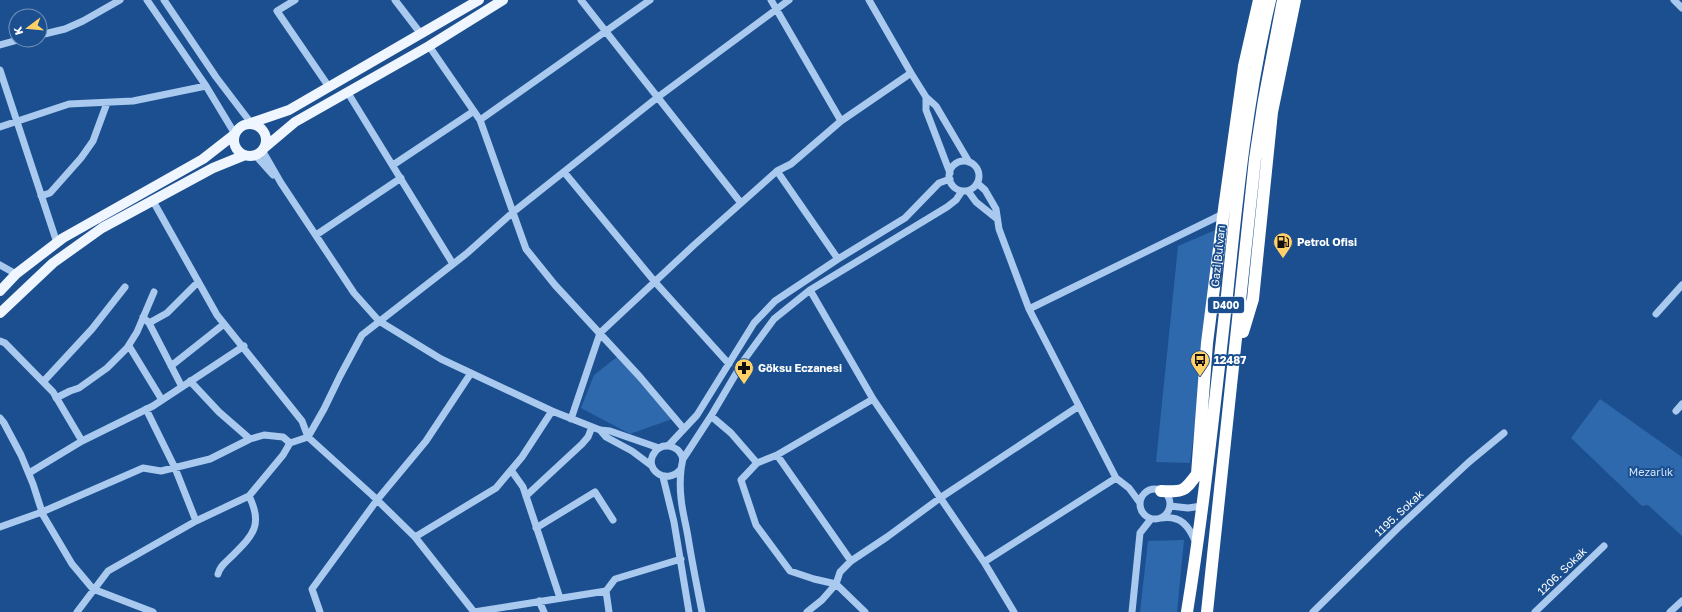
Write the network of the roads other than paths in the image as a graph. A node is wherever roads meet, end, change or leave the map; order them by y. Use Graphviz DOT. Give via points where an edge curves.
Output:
graph roads {
  1 [pos="120,0"];
  2 [pos="147,0"];
  3 [pos="164,0"];
  4 [pos="295,0"];
  5 [pos="395,0"];
  6 [pos="479,0"];
  7 [pos="504,0"];
  8 [pos="581,0"];
  9 [pos="650,0"];
  10 [pos="771,0"];
  11 [pos="789,0"];
  12 [pos="869,0"];
  13 [pos="1259,0"];
  14 [pos="1270,0"];
  15 [pos="1283,0"];
  16 [pos="1295,0"];
  17 [pos="1674,0"];
  18 [pos="1682,8"];
  19 [pos="776,9"];
  20 [pos="606,31"];
  21 [pos="48,32"];
  22 [pos="421,34"];
  23 [pos="429,46"];
  24 [pos="0,70"];
  25 [pos="911,73"];
  26 [pos="206,86"];
  27 [pos="329,87"];
  28 [pos="348,92"];
  29 [pos="658,97"];
  30 [pos="926,97"];
  31 [pos="107,103"];
  32 [pos="474,111"];
  33 [pos="480,120"];
  34 [pos="841,121"];
  35 [pos="17,122"];
  36 [pos="251,123"];
  37 [pos="0,127"];
  38 [pos="235,134"];
  39 [pos="256,152"];
  40 [pos="969,162"];
  41 [pos="392,165"];
  42 [pos="777,171"];
  43 [pos="564,172"];
  44 [pos="950,176"];
  45 [pos="401,178"];
  46 [pos="977,183"];
  47 [pos="965,191"];
  48 [pos="41,196"];
  49 [pos="153,201"];
  50 [pos="741,203"];
  51 [pos="512,213"];
  52 [pos="1223,214"];
  53 [pos="996,218"];
  54 [pos="316,235"];
  55 [pos="57,243"];
  56 [pos="838,259"];
  57 [pos="453,264"];
  58 [pos="0,265"];
  59 [pos="16,274"];
  60 [pos="198,282"];
  61 [pos="655,282"];
  62 [pos="1682,285"];
  63 [pos="125,288"];
  64 [pos="810,290"];
  65 [pos="0,291"];
  66 [pos="154,292"];
  67 [pos="1028,309"];
  68 [pos="0,313"];
  69 [pos="1656,314"];
  70 [pos="146,320"];
  71 [pos="379,321"];
  72 [pos="224,324"];
  73 [pos="600,333"];
  74 [pos="0,341"];
  75 [pos="129,346"];
  76 [pos="244,346"];
  77 [pos="1234,360"];
  78 [pos="729,364"];
  79 [pos="171,366"];
  80 [pos="471,373"];
  81 [pos="190,381"];
  82 [pos="43,382"];
  83 [pos="182,387"];
  84 [pos="56,398"];
  85 [pos="874,399"];
  86 [pos="162,400"];
  87 [pos="1682,404"];
  88 [pos="1079,406"];
  89 [pos="146,409"];
  90 [pos="552,411"];
  91 [pos="1676,411"];
  92 [pos="711,416"];
  93 [pos="0,418"];
  94 [pos="571,419"];
  95 [pos="592,427"];
  96 [pos="684,429"];
  97 [pos="600,430"];
  98 [pos="1504,433"];
  99 [pos="308,437"];
  100 [pos="250,439"];
  101 [pos="82,441"];
  102 [pos="290,442"];
  103 [pos="669,445"];
  104 [pos="659,448"];
  105 [pos="777,455"];
  106 [pos="683,459"];
  107 [pos="756,463"];
  108 [pos="652,466"];
  109 [pos="175,468"];
  110 [pos="681,469"];
  111 [pos="511,470"];
  112 [pos="29,473"];
  113 [pos="663,477"];
  114 [pos="1116,478"];
  115 [pos="1129,488"];
  116 [pos="1156,490"];
  117 [pos="249,496"];
  118 [pos="526,496"];
  119 [pos="940,498"];
  120 [pos="377,500"];
  121 [pos="1140,503"];
  122 [pos="1170,506"];
  123 [pos="1202,506"];
  124 [pos="42,512"];
  125 [pos="1161,518"];
  126 [pos="1151,519"];
  127 [pos="613,520"];
  128 [pos="196,521"];
  129 [pos="0,527"];
  130 [pos="536,528"];
  131 [pos="416,537"];
  132 [pos="1198,546"];
  133 [pos="1604,546"];
  134 [pos="681,559"];
  135 [pos="851,561"];
  136 [pos="984,562"];
  137 [pos="218,574"];
  138 [pos="836,584"];
  139 [pos="93,589"];
  140 [pos="606,591"];
  141 [pos="560,598"];
  142 [pos="539,601"];
  143 [pos="1682,601"];
  144 [pos="77,612"];
  145 [pos="153,612"];
  146 [pos="320,612"];
  147 [pos="474,612"];
  148 [pos="544,612"];
  149 [pos="609,612"];
  150 [pos="689,612"];
  151 [pos="702,612"];
  152 [pos="807,612"];
  153 [pos="865,612"];
  154 [pos="1014,612"];
  155 [pos="1132,612"];
  156 [pos="1187,612"];
  157 [pos="1208,612"];
  158 [pos="1313,612"];
  159 [pos="1535,612"];
  160 [pos="1670,612"];
  1 -- 21 [label="street" via="83,21 65,29"];
  2 -- 26 [label="street"];
  3 -- 36 [label="street" via="216,77"];
  4 -- 27 [label="street" via="277,11"];
  5 -- 22 [label="street"];
  6 -- 22 [label="main road"];
  7 -- 23 [label="main road"];
  8 -- 20 [label="street"];
  9 -- 20 [label="street"];
  10 -- 19 [label="street"];
  11 -- 19 [label="street"];
  12 -- 25 [label="street"];
  13 -- 52 [label="highway" via="1244,66"];
  14 -- 123 [label="highway, Gazi Bulvarı / D400" via="1260,43 1241,161"];
  15 -- 77 [label="highway, D400" via="1259,129"];
  16 -- 77 [label="highway" via="1272,112 1253,299"];
  17 -- 18 [label="street"];
  19 -- 29 [label="street"];
  19 -- 34 [label="street"];
  20 -- 29 [label="street"];
  20 -- 33 [label="street"];
  22 -- 27 [label="main road"];
  23 -- 28 [label="main road"];
  23 -- 32 [label="street"];
  24 -- 35 [label="street"];
  25 -- 30 [label="street"];
  25 -- 34 [label="street"];
  26 -- 31 [label="street" via="133,101"];
  26 -- 38 [label="street"];
  27 -- 36 [label="main road" via="289,110"];
  28 -- 39 [label="main road" via="295,122"];
  28 -- 41 [label="street"];
  29 -- 43 [label="street"];
  29 -- 50 [label="street"];
  30 -- 40 [label="street" via="936,106"];
  30 -- 44 [label="street" via="926,110"];
  31 -- 35 [label="street" via="70,104"];
  31 -- 48 [label="street" via="93,142 82,158 50,192"];
  32 -- 33 [label="street"];
  32 -- 41 [label="street"];
  33 -- 51 [label="street"];
  34 -- 42 [label="street" via="791,164"];
  35 -- 37 [label="street"];
  35 -- 48 [label="street"];
  36 -- 38 [label="main road" via="241,126"];
  36 -- 39 [label="main road" via="265,133 266,144"];
  38 -- 39 [label="main road" via="236,149"];
  38 -- 55 [label="main road" via="203,158"];
  39 -- 49 [label="main road" via="213,168"];
  39 -- 54 [label="street" via="281,183"];
  40 -- 44 [label="street" via="957,163 952,167"];
  40 -- 46 [label="street" via="978,171"];
  41 -- 45 [label="street"];
  42 -- 50 [label="street"];
  42 -- 56 [label="street"];
  43 -- 51 [label="street"];
  43 -- 61 [label="street"];
  44 -- 47 [label="street" via="956,189"];
  44 -- 56 [label="street" via="905,218"];
  45 -- 54 [label="street"];
  45 -- 57 [label="street"];
  46 -- 47 [label="street"];
  46 -- 53 [label="street" via="985,190 996,209"];
  47 -- 53 [label="street"];
  47 -- 64 [label="street" via="947,207"];
  48 -- 55 [label="street"];
  49 -- 60 [label="street"];
  49 -- 68 [label="main road" via="102,228 53,263"];
  50 -- 61 [label="street"];
  51 -- 57 [label="street"];
  51 -- 73 [label="street" via="526,249 555,285"];
  52 -- 67 [label="street"];
  52 -- 116 [label="highway" via="1207,343 1197,474 1188,487 1178,492"];
  53 -- 67 [label="street"];
  54 -- 71 [label="street" via="354,293"];
  55 -- 59 [label="main road"];
  56 -- 78 [label="street" via="775,301 754,323"];
  57 -- 71 [label="street"];
  58 -- 59 [label="street"];
  59 -- 65 [label="main road"];
  60 -- 70 [label="street" via="167,313"];
  60 -- 72 [label="street"];
  61 -- 73 [label="street"];
  61 -- 78 [label="street"];
  62 -- 69 [label="street"];
  63 -- 82 [label="street" via="92,329"];
  64 -- 85 [label="street"];
  64 -- 92 [label="street" via="774,319 765,330"];
  66 -- 70 [label="street"];
  67 -- 88 [label="street"];
  70 -- 75 [label="street"];
  70 -- 79 [label="street"];
  71 -- 80 [label="street" via="441,359"];
  71 -- 99 [label="street" via="362,335"];
  72 -- 76 [label="street"];
  72 -- 79 [label="street"];
  73 -- 94 [label="street"];
  73 -- 96 [label="street"];
  74 -- 82 [label="street" via="5,343"];
  75 -- 84 [label="street" via="107,368 79,388"];
  75 -- 86 [label="street"];
  76 -- 81 [label="street"];
  76 -- 99 [label="street" via="302,421"];
  77 -- 157 [label="highway, D400"];
  78 -- 96 [label="street" via="697,415"];
  79 -- 83 [label="street"];
  80 -- 90 [label="street"];
  80 -- 120 [label="street" via="426,441"];
  81 -- 83 [label="street"];
  81 -- 100 [label="street" via="219,412"];
  82 -- 84 [label="street"];
  83 -- 86 [label="street"];
  84 -- 101 [label="street"];
  85 -- 105 [label="street"];
  85 -- 119 [label="street"];
  86 -- 89 [label="street"];
  87 -- 91 [label="street"];
  88 -- 114 [label="street"];
  88 -- 119 [label="street"];
  89 -- 101 [label="street"];
  89 -- 109 [label="street"];
  90 -- 94 [label="street"];
  90 -- 111 [label="street"];
  92 -- 106 [label="street"];
  92 -- 107 [label="street" via="731,433"];
  93 -- 112 [label="street"];
  94 -- 95 [label="street"];
  95 -- 97 [label="street"];
  95 -- 118 [label="street" via="582,444"];
  96 -- 103 [label="street"];
  97 -- 104 [label="street"];
  97 -- 108 [label="street" via="606,437"];
  98 -- 158 [label="street, 1195. Sokak" via="1431,497"];
  99 -- 102 [label="street"];
  99 -- 120 [label="street"];
  100 -- 102 [label="street" via="264,435 283,436"];
  100 -- 109 [label="street" via="210,459"];
  101 -- 112 [label="street"];
  102 -- 117 [label="street"];
  103 -- 104 [label="street"];
  103 -- 106 [label="street" via="678,450"];
  104 -- 108 [label="street" via="652,456"];
  105 -- 107 [label="street"];
  105 -- 135 [label="street"];
  106 -- 110 [label="street"];
  107 -- 138 [label="street" via="741,480 756,525 790,571"];
  108 -- 113 [label="street"];
  109 -- 124 [label="street" via="161,471 143,468"];
  109 -- 128 [label="street"];
  110 -- 113 [label="street" via="673,476"];
  110 -- 151 [label="street" via="681,498"];
  111 -- 118 [label="street"];
  111 -- 131 [label="street" via="496,488"];
  112 -- 124 [label="street"];
  113 -- 134 [label="street"];
  114 -- 115 [label="street"];
  114 -- 136 [label="street"];
  115 -- 116 [label="street" via="1138,491"];
  115 -- 121 [label="street"];
  116 -- 121 [label="street" via="1144,494"];
  116 -- 122 [label="street" via="1168,497"];
  117 -- 128 [label="street"];
  117 -- 137 [label="street" via="257,520 250,538 220,567"];
  118 -- 130 [label="street"];
  119 -- 135 [label="street"];
  119 -- 136 [label="street"];
  120 -- 131 [label="street"];
  120 -- 146 [label="street" via="312,589"];
  121 -- 126 [label="street" via="1142,513"];
  122 -- 123 [label="street"];
  122 -- 125 [label="street"];
  123 -- 132 [label="highway, Gazi Bulvarı / D400"];
  124 -- 129 [label="street"];
  124 -- 139 [label="street" via="72,564"];
  125 -- 126 [label="street"];
  125 -- 132 [label="street" via="1171,517 1184,523 1191,530"];
  126 -- 155 [label="street" via="1140,533"];
  127 -- 130 [label="street" via="595,492"];
  128 -- 139 [label="street" via="108,571"];
  130 -- 141 [label="street"];
  131 -- 147 [label="street"];
  132 -- 156 [label="highway, Gazi Bulvarı / D400"];
  133 -- 159 [label="street, 1206. Sokak"];
  134 -- 140 [label="street" via="615,580"];
  134 -- 150 [label="street"];
  135 -- 138 [label="street" via="840,572"];
  136 -- 154 [label="street"];
  138 -- 152 [label="street"];
  138 -- 153 [label="street"];
  139 -- 144 [label="street"];
  139 -- 145 [label="street"];
  140 -- 141 [label="street"];
  140 -- 149 [label="street"];
  141 -- 142 [label="street"];
  142 -- 147 [label="street"];
  142 -- 148 [label="street"];
  143 -- 160 [label="street"];
}
